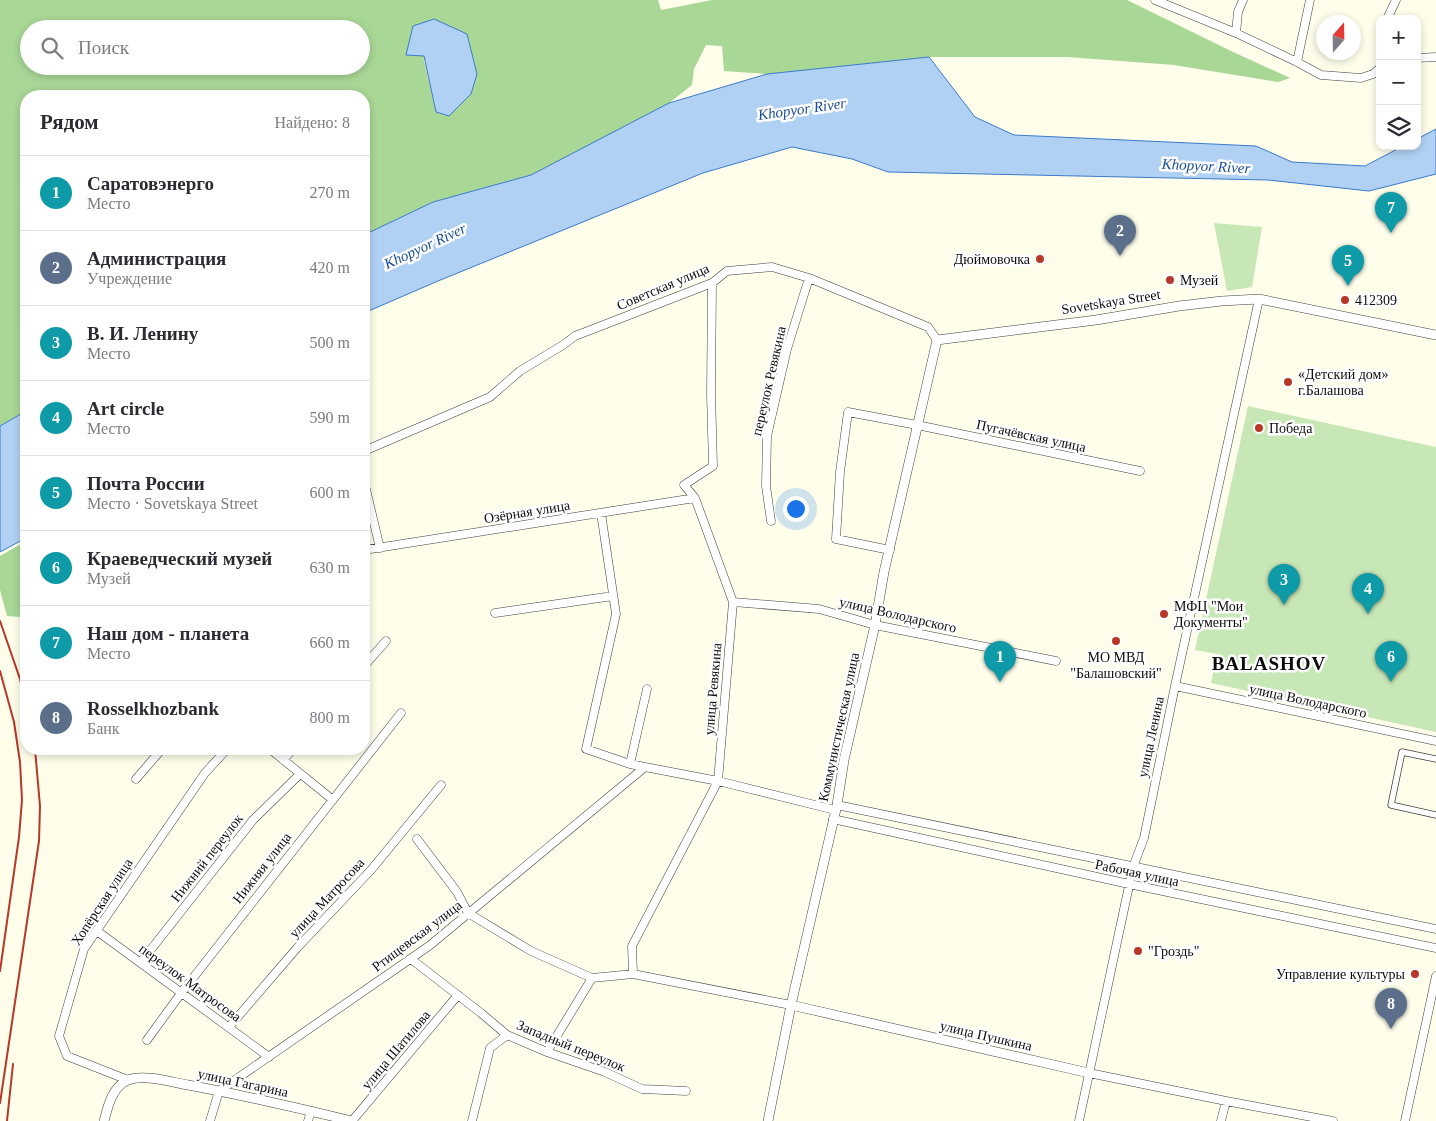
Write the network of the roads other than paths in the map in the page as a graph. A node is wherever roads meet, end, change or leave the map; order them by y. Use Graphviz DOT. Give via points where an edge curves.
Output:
graph roads {
  1 [pos="1155,0"];
  2 [pos="1243,0"];
  3 [pos="1310,0"];
  4 [pos="1396,0"];
  5 [pos="1390,15"];
  6 [pos="1236,33"];
  7 [pos="1421,58"];
  8 [pos="1436,58"];
  9 [pos="1297,62"];
  10 [pos="1376,71"];
  11 [pos="809,278"];
  12 [pos="712,283"];
  13 [pos="1258,299"];
  14 [pos="1436,335"];
  15 [pos="937,340"];
  16 [pos="917,425"];
  17 [pos="370,448"];
  18 [pos="1140,471"];
  19 [pos="695,498"];
  20 [pos="370,506"];
  21 [pos="601,513"];
  22 [pos="771,522"];
  23 [pos="380,548"];
  24 [pos="370,549"];
  25 [pos="890,550"];
  26 [pos="613,596"];
  27 [pos="733,602"];
  28 [pos="495,613"];
  29 [pos="875,625"];
  30 [pos="386,640"];
  31 [pos="370,659"];
  32 [pos="1056,661"];
  33 [pos="1175,686"];
  34 [pos="647,689"];
  35 [pos="401,713"];
  36 [pos="1436,741"];
  37 [pos="370,753"];
  38 [pos="157,755"];
  39 [pos="222,755"];
  40 [pos="277,755"];
  41 [pos="288,755"];
  42 [pos="368,755"];
  43 [pos="1436,759"];
  44 [pos="283,760"];
  45 [pos="630,764"];
  46 [pos="645,767"];
  47 [pos="300,774"];
  48 [pos="136,779"];
  49 [pos="718,781"];
  50 [pos="441,785"];
  51 [pos="333,800"];
  52 [pos="835,812"];
  53 [pos="1436,815"];
  54 [pos="417,839"];
  55 [pos="1132,866"];
  56 [pos="1129,884"];
  57 [pos="468,913"];
  58 [pos="1436,929"];
  59 [pos="97,930"];
  60 [pos="1436,948"];
  61 [pos="411,959"];
  62 [pos="140,962"];
  63 [pos="633,974"];
  64 [pos="1436,976"];
  65 [pos="592,978"];
  66 [pos="182,992"];
  67 [pos="458,995"];
  68 [pos="791,1006"];
  69 [pos="228,1027"];
  70 [pos="507,1035"];
  71 [pos="146,1040"];
  72 [pos="547,1052"];
  73 [pos="268,1057"];
  74 [pos="1089,1074"];
  75 [pos="128,1080"];
  76 [pos="219,1091"];
  77 [pos="686,1091"];
  78 [pos="1226,1101"];
  79 [pos="311,1111"];
  80 [pos="104,1121"];
  81 [pos="210,1121"];
  82 [pos="308,1121"];
  83 [pos="352,1121"];
  84 [pos="472,1121"];
  85 [pos="768,1121"];
  86 [pos="1079,1121"];
  87 [pos="1221,1121"];
  88 [pos="1333,1121"];
  89 [pos="1405,1121"];
  1 -- 6 [label="street"];
  2 -- 6 [label="street"];
  3 -- 9 [label="street"];
  4 -- 5 [label="street"];
  6 -- 9 [label="street"];
  7 -- 8 [label="street"];
  9 -- 10 [label="street" via="1321,75 1361,78"];
  11 -- 12 [label="street, Советская улица" via="772,267 727,271"];
  11 -- 15 [label="street, Советская улица" via="928,327"];
  11 -- 22 [label="street, переулок Ревякина" via="787,349 767,436 766,486"];
  12 -- 17 [label="street, Советская улица" via="575,336 520,371 490,397"];
  12 -- 19 [label="street, улица Ревякина" via="713,466 684,485"];
  13 -- 14 [label="street, Sovetskaya Street"];
  13 -- 15 [label="street, Sovetskaya Street" via="1179,306"];
  13 -- 33 [label="street, улица Ленина"];
  15 -- 16 [label="street, Коммунистическая улица"];
  16 -- 18 [label="street, Пугачёвская улица"];
  16 -- 25 [label="street, Коммунистическая улица"];
  16 -- 25 [label="street, Пугачёвская улица" via="848,412 836,538"];
  19 -- 21 [label="street, Озёрная улица"];
  19 -- 27 [label="street, улица Ревякина"];
  20 -- 23 [label="street"];
  21 -- 23 [label="street, Озёрная улица"];
  21 -- 26 [label="street"];
  23 -- 24 [label="street, Озёрная улица"];
  25 -- 29 [label="street, Коммунистическая улица"];
  26 -- 28 [label="street"];
  26 -- 45 [label="street" via="616,614 586,749"];
  27 -- 29 [label="street, улица Володарского" via="818,610"];
  27 -- 49 [label="street, улица Ревякина"];
  29 -- 32 [label="street, улица Володарского"];
  29 -- 52 [label="street, Коммунистическая улица"];
  30 -- 31 [label="street"];
  33 -- 36 [label="street, улица Володарского"];
  33 -- 55 [label="street, улица Ленина" via="1144,838"];
  34 -- 45 [label="street"];
  35 -- 37 [label="street, Нижняя улица"];
  38 -- 48 [label="street"];
  39 -- 59 [label="street, Хопёрская улица" via="205,773"];
  40 -- 44 [label="street"];
  41 -- 44 [label="street"];
  42 -- 51 [label="street, Нижняя улица"];
  43 -- 53 [label="street" via="1402,752 1391,806"];
  44 -- 47 [label="street"];
  45 -- 46 [label="street"];
  46 -- 49 [label="street"];
  46 -- 57 [label="street, Ртищевская улица"];
  47 -- 51 [label="street"];
  47 -- 62 [label="street, Нижний переулок" via="254,820"];
  49 -- 52 [label="street"];
  49 -- 63 [label="street, улица Ревякина" via="632,946"];
  50 -- 69 [label="street, улица Матросова" via="371,870"];
  51 -- 66 [label="street, Нижняя улица"];
  52 -- 55 [label="street, Рабочая улица"];
  52 -- 56 [label="street, Рабочая улица"];
  52 -- 68 [label="street, Коммунистическая улица"];
  54 -- 57 [label="street" via="457,892"];
  55 -- 56 [label="street, улица Ленина"];
  55 -- 58 [label="street, Рабочая улица"];
  56 -- 60 [label="street, Рабочая улица"];
  56 -- 74 [label="street, улица Ленина"];
  57 -- 61 [label="street, Ртищевская улица"];
  57 -- 65 [label="street" via="531,951"];
  59 -- 62 [label="street, переулок Матросова"];
  59 -- 75 [label="street, Хопёрская улица" via="84,949 59,1036 66,1056"];
  61 -- 67 [label="street, Западный переулок"];
  61 -- 73 [label="street, Ртищевская улица"];
  62 -- 66 [label="street, переулок Матросова"];
  63 -- 65 [label="street"];
  63 -- 68 [label="street, улица Пушкина"];
  64 -- 89 [label="street"];
  65 -- 72 [label="street"];
  66 -- 69 [label="street, переулок Матросова"];
  66 -- 71 [label="street, Нижняя улица"];
  67 -- 70 [label="street, Западный переулок"];
  67 -- 83 [label="street, улица Шатилова"];
  68 -- 74 [label="street, улица Пушкина"];
  68 -- 85 [label="street, Коммунистическая улица"];
  69 -- 73 [label="street, переулок Матросова"];
  70 -- 72 [label="street, Западный переулок"];
  70 -- 84 [label="street" via="490,1048"];
  72 -- 77 [label="street, Западный переулок" via="642,1088"];
  73 -- 76 [label="street, Ртищевская улица"];
  74 -- 78 [label="street, улица Пушкина"];
  74 -- 86 [label="street, улица Ленина"];
  75 -- 76 [label="street, улица Гагарина" via="145,1077"];
  75 -- 80 [label="street" via="117,1087"];
  76 -- 79 [label="street, улица Гагарина"];
  76 -- 81 [label="street"];
  78 -- 87 [label="street"];
  78 -- 88 [label="street, улица Пушкина"];
  79 -- 82 [label="street"];
  79 -- 83 [label="street, улица Гагарина"];
}
